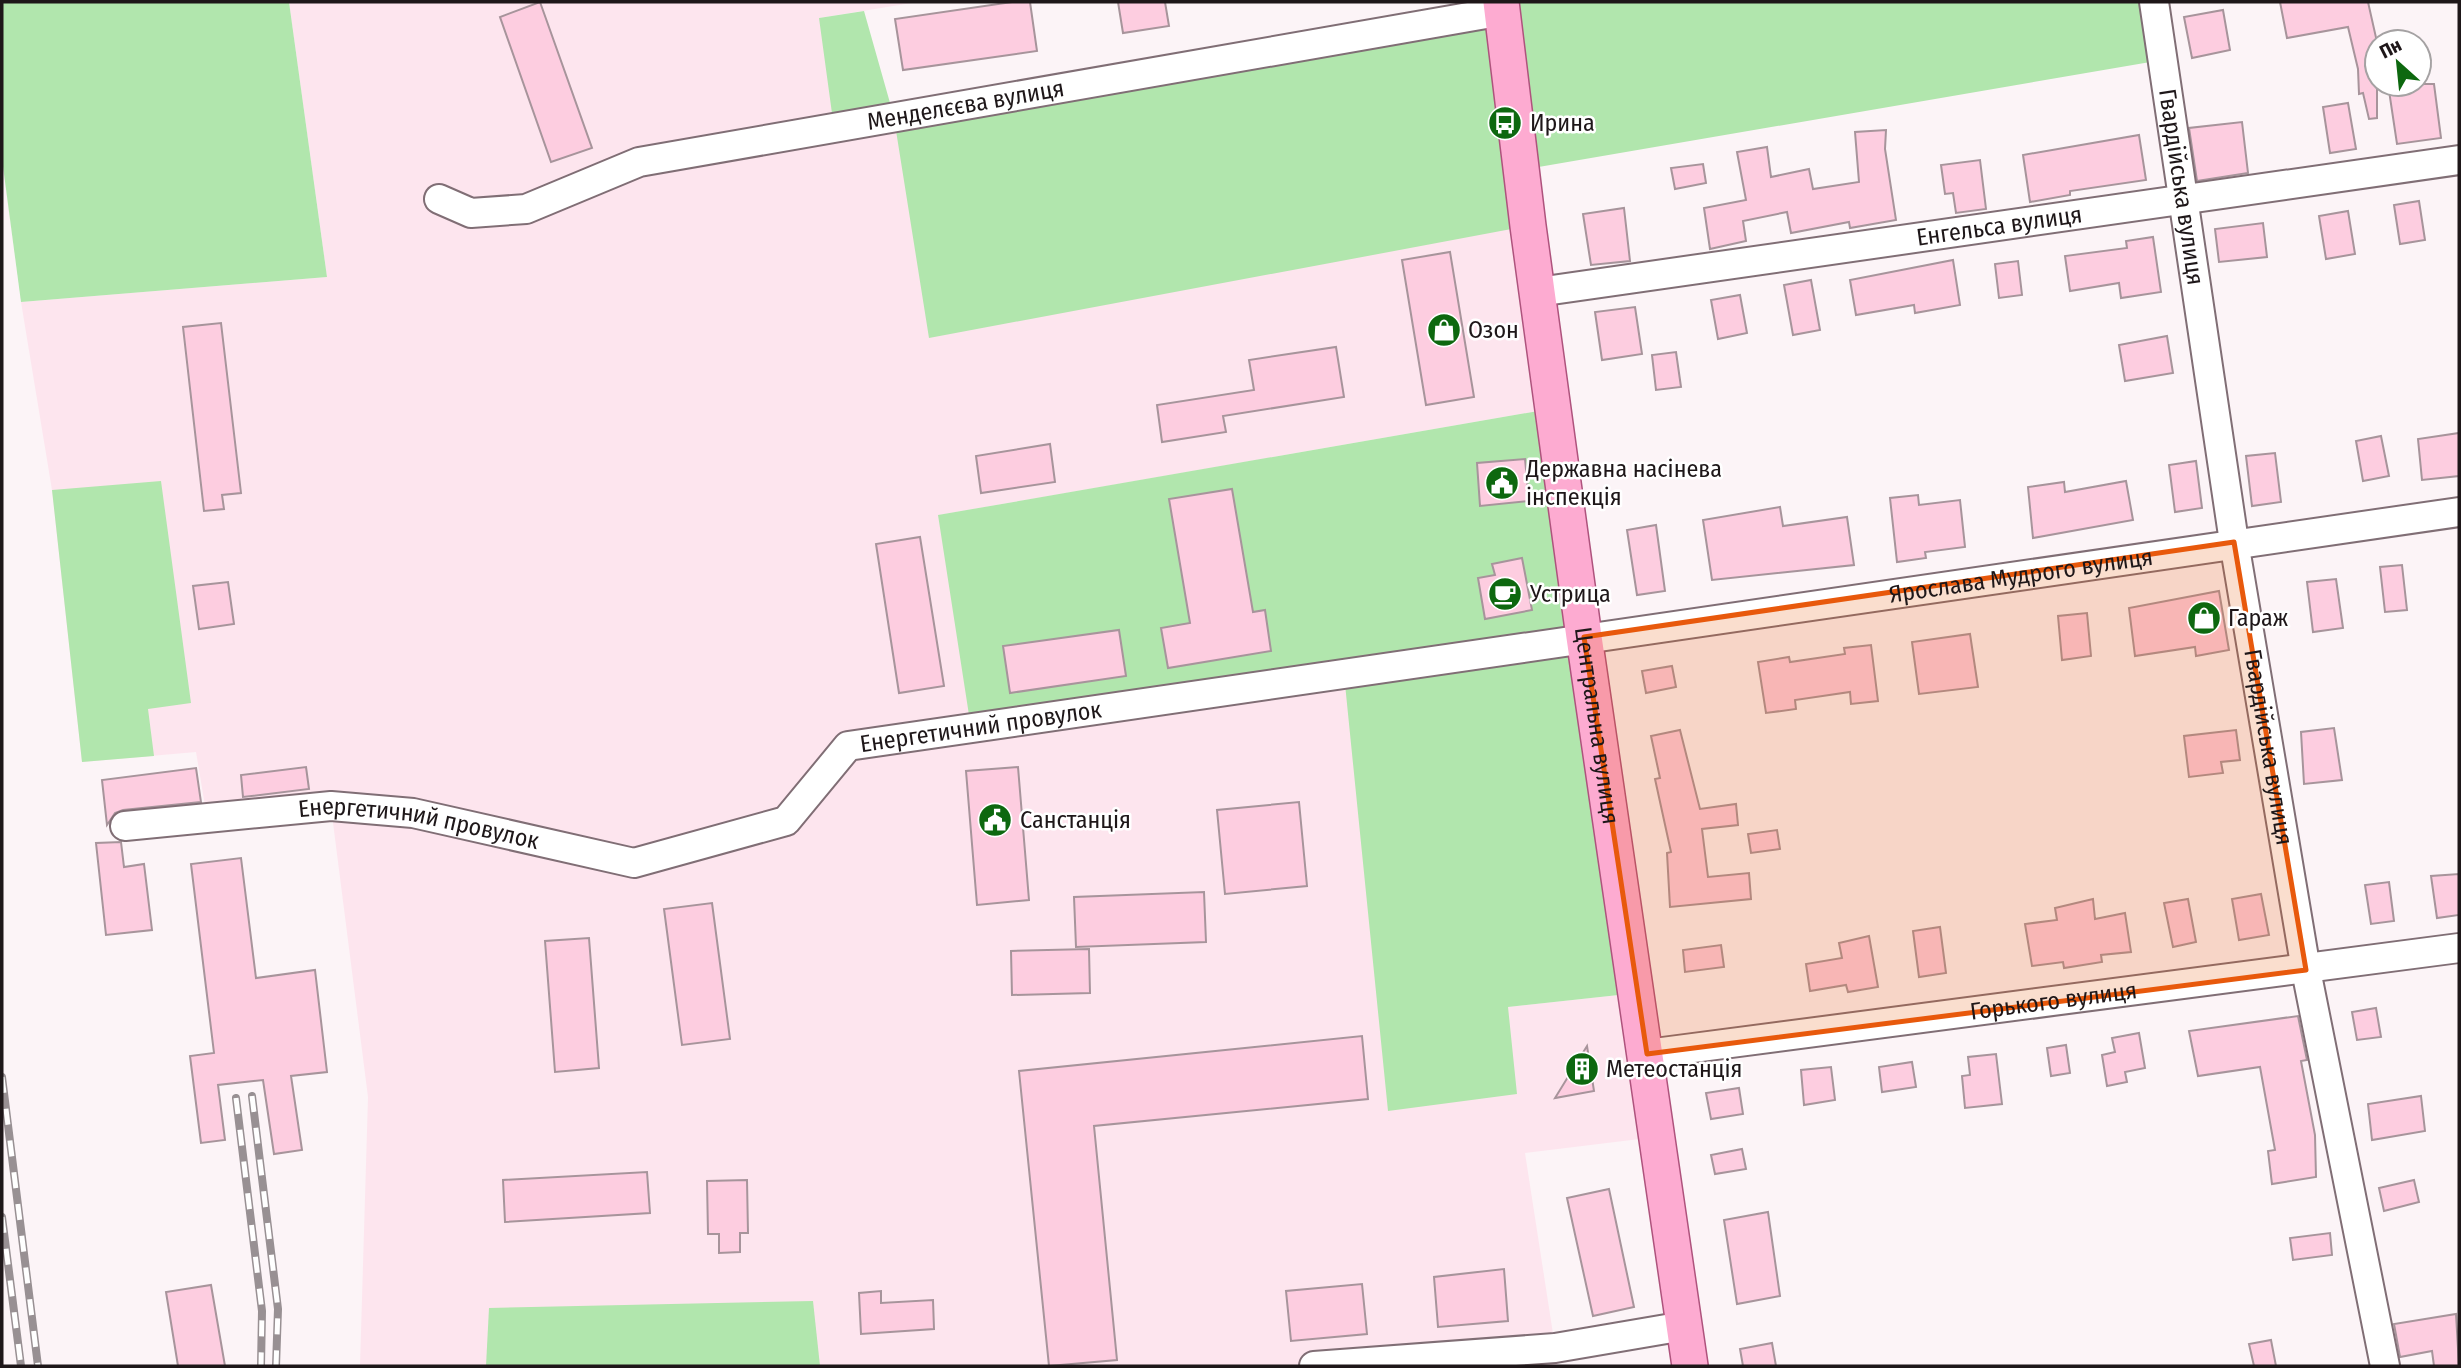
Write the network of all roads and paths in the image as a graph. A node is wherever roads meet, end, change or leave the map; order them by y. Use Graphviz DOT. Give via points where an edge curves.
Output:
graph roads {
  1 [pos="2154,2"];
  2 [pos="1502,6"];
  3 [pos="2459,160"];
  4 [pos="2183,198"];
  5 [pos="439,199"];
  6 [pos="1538,292"];
  7 [pos="2459,512"];
  8 [pos="2234,542"];
  9 [pos="1584,637"];
  10 [pos="125,826"];
  11 [pos="2459,948"];
  12 [pos="2305,970"];
  13 [pos="1647,1054"];
  14 [pos="1684,1326"];
  15 [pos="1314,1366"];
  16 [pos="1690,1366"];
  17 [pos="2385,1366"];
  1 -- 4 [label="street, Гвардійська вулиця"];
  2 -- 5 [label="street, Менделєєва вулиця" via="639,162 526,209 471,214"];
  2 -- 6 [label="main road, Центральна вулиця"];
  3 -- 4 [label="street, Енгельса вулиця"];
  4 -- 6 [label="street, Енгельса вулиця"];
  4 -- 8 [label="street, Гвардійська вулиця"];
  6 -- 9 [label="main road, Центральна вулиця"];
  7 -- 8 [label="street, Ярослава Мудрого вулиця"];
  8 -- 9 [label="street, Ярослава Мудрого вулиця"];
  8 -- 12 [label="street, Гвардійська вулиця"];
  9 -- 10 [label="street, Енергетичний провулок" via="848,746 786,821 634,863 413,813 331,806"];
  9 -- 13 [label="main road, Центральна вулиця"];
  11 -- 12 [label="street, Горького вулиця"];
  12 -- 13 [label="street, Горького вулиця"];
  12 -- 17 [label="street, Гвардійська вулиця"];
  13 -- 14 [label="main road, Центральна вулиця"];
  14 -- 15 [label="street" via="1555,1348"];
  14 -- 16 [label="main road, Центральна вулиця"];
}
